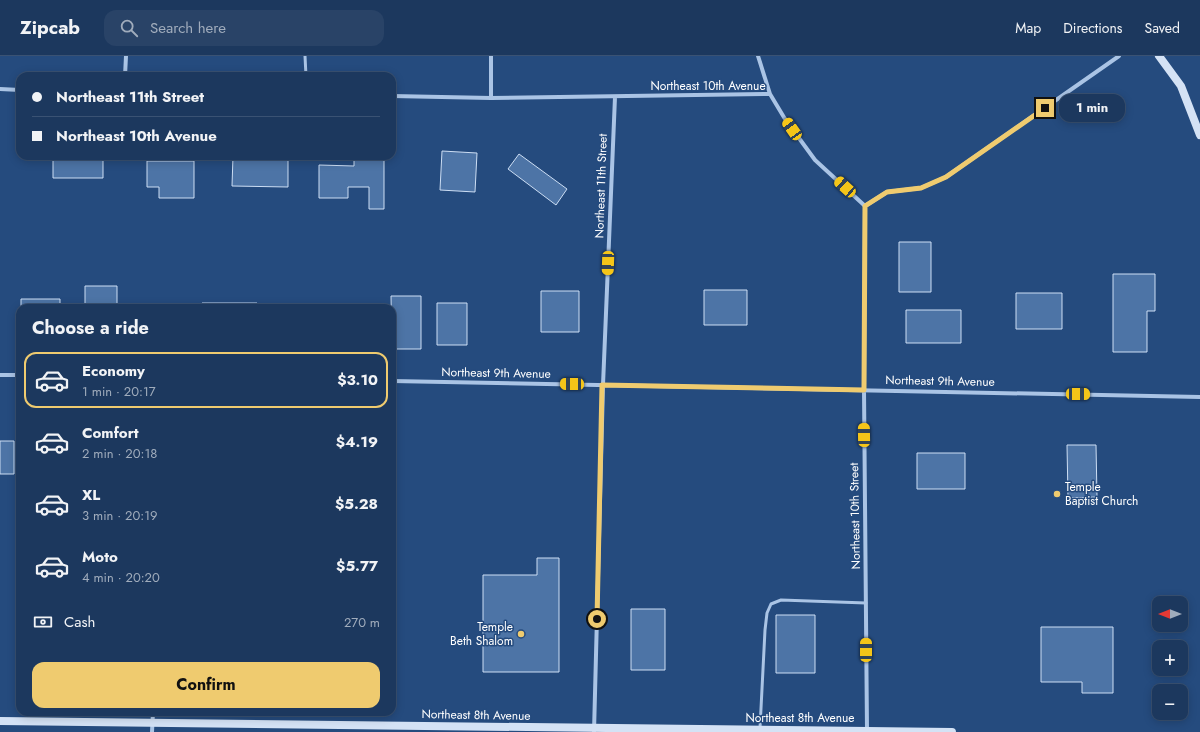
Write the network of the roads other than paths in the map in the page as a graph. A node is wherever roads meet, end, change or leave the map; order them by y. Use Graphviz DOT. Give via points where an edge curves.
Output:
graph roads {
  1 [pos="126,56"];
  2 [pos="304,56"];
  3 [pos="491,56"];
  4 [pos="758,56"];
  5 [pos="1119,56"];
  6 [pos="1159,56"];
  7 [pos="125,72"];
  8 [pos="306,72"];
  9 [pos="0,89"];
  10 [pos="16,90"];
  11 [pos="770,94"];
  12 [pos="396,96"];
  13 [pos="615,96"];
  14 [pos="491,98"];
  15 [pos="1200,135"];
  16 [pos="865,206"];
  17 [pos="0,375"];
  18 [pos="16,376"];
  19 [pos="396,382"];
  20 [pos="602,385"];
  21 [pos="864,390"];
  22 [pos="1200,397"];
  23 [pos="866,603"];
  24 [pos="153,716"];
  25 [pos="0,721"];
  26 [pos="152,723"];
  27 [pos="594,730"];
  28 [pos="760,730"];
  29 [pos="867,730"];
  30 [pos="152,732"];
  31 [pos="952,732"];
  1 -- 7 [label="street"];
  2 -- 8 [label="lane"];
  3 -- 14 [label="street"];
  4 -- 11 [label="street"];
  5 -- 16 [label="street" via="946,177 921,188 887,192"];
  6 -- 15 [label="main road" via="1182,86"];
  9 -- 10 [label="street"];
  11 -- 13 [label="street, Northeast 10th Avenue"];
  11 -- 16 [label="street, Northeast 10th Avenue" via="815,160"];
  12 -- 14 [label="street, Northeast 10th Avenue"];
  13 -- 14 [label="street, Northeast 10th Avenue"];
  13 -- 20 [label="street, Northeast 11th Street"];
  16 -- 21 [label="street, Northeast 10th Street"];
  17 -- 18 [label="street"];
  19 -- 20 [label="street, Northeast 9th Avenue"];
  20 -- 21 [label="street, Northeast 9th Avenue"];
  20 -- 27 [label="street, Northeast 11th Street"];
  21 -- 22 [label="street, Northeast 9th Avenue"];
  21 -- 23 [label="street, Northeast 10th Street"];
  23 -- 28 [label="lane" via="781,600 771,604 765,630"];
  23 -- 29 [label="street, Northeast 10th Street"];
  24 -- 26 [label="street"];
  25 -- 26 [label="main road, Northeast 8th Avenue"];
  26 -- 27 [label="main road, Northeast 8th Avenue"];
  26 -- 30 [label="street"];
  27 -- 28 [label="main road, Northeast 8th Avenue"];
  28 -- 29 [label="main road, Northeast 8th Avenue"];
  29 -- 31 [label="main road, Northeast 8th Avenue"];
}
